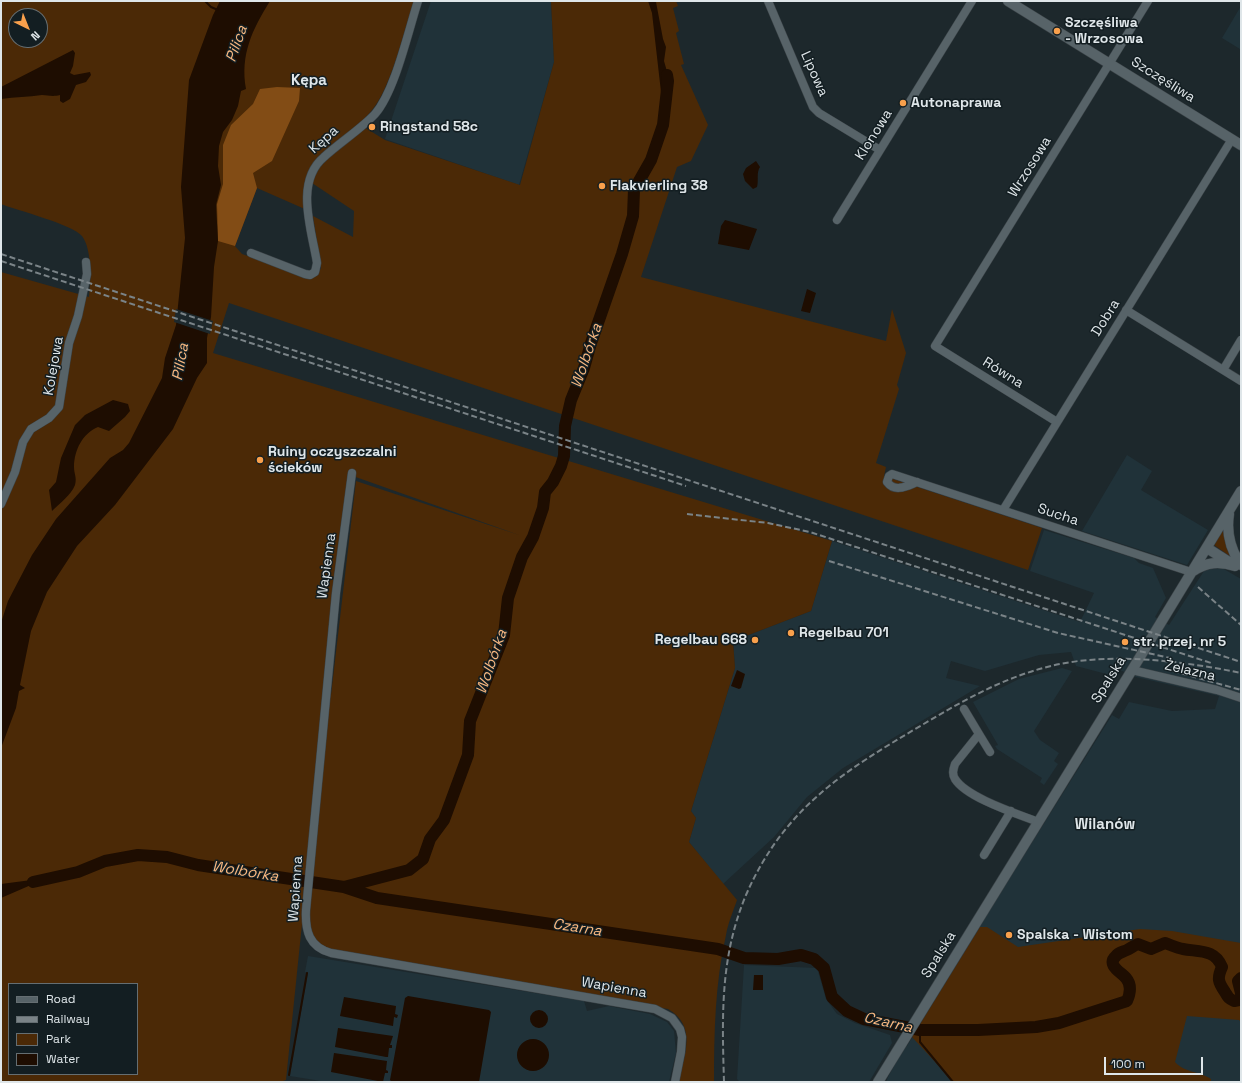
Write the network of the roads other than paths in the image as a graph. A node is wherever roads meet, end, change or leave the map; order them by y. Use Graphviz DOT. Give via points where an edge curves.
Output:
graph roads {
  1 [pos="418,1"];
  2 [pos="768,1"];
  3 [pos="972,1"];
  4 [pos="1008,1"];
  5 [pos="1148,1"];
  6 [pos="1110,64"];
  7 [pos="1232,139"];
  8 [pos="1241,145"];
  9 [pos="880,150"];
  10 [pos="836,220"];
  11 [pos="251,253"];
  12 [pos="86,262"];
  13 [pos="1126,310"];
  14 [pos="1241,340"];
  15 [pos="935,346"];
  16 [pos="1223,370"];
  17 [pos="1241,381"];
  18 [pos="1057,422"];
  19 [pos="352,473"];
  20 [pos="917,482"];
  21 [pos="1241,491"];
  22 [pos="1,504"];
  23 [pos="1231,508"];
  24 [pos="1002,510"];
  25 [pos="1207,548"];
  26 [pos="1239,567"];
  27 [pos="1191,572"];
  28 [pos="1132,670"];
  29 [pos="1241,698"];
  30 [pos="964,709"];
  31 [pos="979,734"];
  32 [pos="990,752"];
  33 [pos="1011,811"];
  34 [pos="1038,822"];
  35 [pos="984,855"];
  36 [pos="675,1082"];
  37 [pos="878,1082"];
  1 -- 11 [label="street, Kępa" via="388,95 375,114 313,168 307,198 317,263 315,272 305,274"];
  2 -- 9 [label="street, Lipowa" via="813,107"];
  3 -- 9 [label="street, Klonowa"];
  4 -- 6 [label="street, Szczęśliwa"];
  5 -- 6 [label="street, Wrzosowa"];
  6 -- 7 [label="street, Szczęśliwa"];
  6 -- 15 [label="street, Wrzosowa"];
  7 -- 8 [label="street, Szczęśliwa"];
  7 -- 13 [label="street, Dobra"];
  9 -- 10 [label="street, Klonowa"];
  12 -- 22 [label="street, Kolejowa" via="87,274 69,343 60,407 49,418 31,429 23,442 15,472"];
  13 -- 16 [label="street"];
  13 -- 18 [label="street, Dobra"];
  14 -- 16 [label="street"];
  15 -- 18 [label="street, Równa"];
  16 -- 17 [label="street"];
  18 -- 24 [label="street, Dobra"];
  19 -- 36 [label="street, Wapienna" via="336,593 306,910 305,925 310,939 314,945 325,951 662,1012 677,1024 682,1037 682,1052"];
  20 -- 24 [label="street, Sucha"];
  21 -- 23 [label="street, Spalska"];
  23 -- 25 [label="street, Spalska"];
  23 -- 26 [label="street" via="1227,527"];
  24 -- 27 [label="street, Sucha"];
  25 -- 26 [label="street"];
  25 -- 27 [label="street, Spalska"];
  26 -- 27 [label="street" via="1213,562"];
  27 -- 28 [label="street, Spalska"];
  28 -- 29 [label="street, Żelazna"];
  28 -- 34 [label="street, Spalska"];
  30 -- 31 [label="street"];
  31 -- 32 [label="street"];
  31 -- 33 [label="street" via="955,764 955,778 983,800"];
  33 -- 34 [label="street"];
  33 -- 35 [label="street"];
  34 -- 37 [label="street, Spalska"];
}
